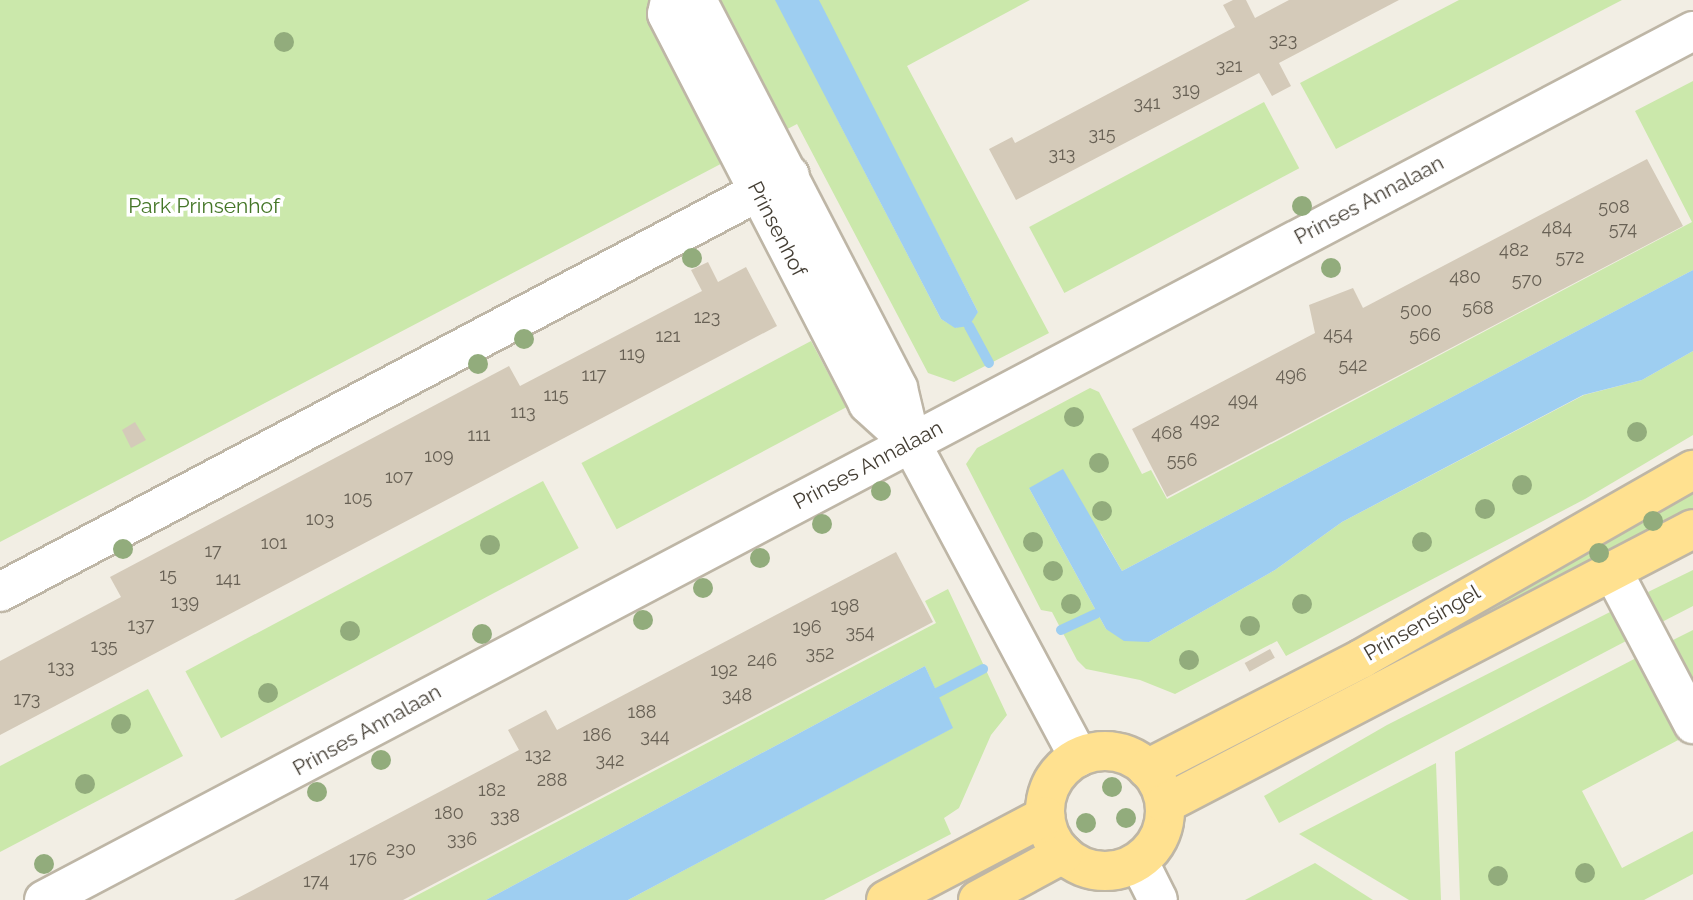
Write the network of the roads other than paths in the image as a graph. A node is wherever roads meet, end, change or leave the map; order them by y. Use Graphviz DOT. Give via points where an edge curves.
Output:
graph roads {
  1 [pos="670,0"];
  2 [pos="697,0"];
  3 [pos="1693,31"];
  4 [pos="774,185"];
  5 [pos="911,443"];
  6 [pos="1693,470"];
  7 [pos="1693,529"];
  8 [pos="1613,572"];
  9 [pos="0,592"];
  10 [pos="1693,724"];
  11 [pos="1079,757"];
  12 [pos="1147,769"];
  13 [pos="1165,804"];
  14 [pos="1045,816"];
  15 [pos="1063,854"];
  16 [pos="1139,862"];
  17 [pos="44,900"];
  18 [pos="886,900"];
  19 [pos="978,900"];
  20 [pos="1158,900"];
  1 -- 4 [label="street, Prinsenhof" via="667,14"];
  2 -- 4 [label="street, Prinsenhof"];
  3 -- 5 [label="street, Prinses Annalaan"];
  4 -- 5 [label="street, Prinsenhof" via="898,388"];
  4 -- 9 [label="street"];
  5 -- 11 [label="street, Prinsenhof"];
  5 -- 17 [label="street, Prinses Annalaan"];
  6 -- 12 [label="main road, Prinsensingel" via="1361,659"];
  7 -- 8 [label="main road, Prinsensingel"];
  8 -- 10 [label="street"];
  8 -- 13 [label="main road, Prinsensingel"];
  11 -- 12 [label="main road" via="1115,752"];
  11 -- 14 [label="main road" via="1053,781"];
  12 -- 13 [label="main road"];
  13 -- 16 [label="main road" via="1160,837"];
  14 -- 15 [label="main road"];
  14 -- 18 [label="main road"];
  15 -- 16 [label="main road" via="1100,872"];
  15 -- 19 [label="main road"];
  16 -- 20 [label="street"];
}
